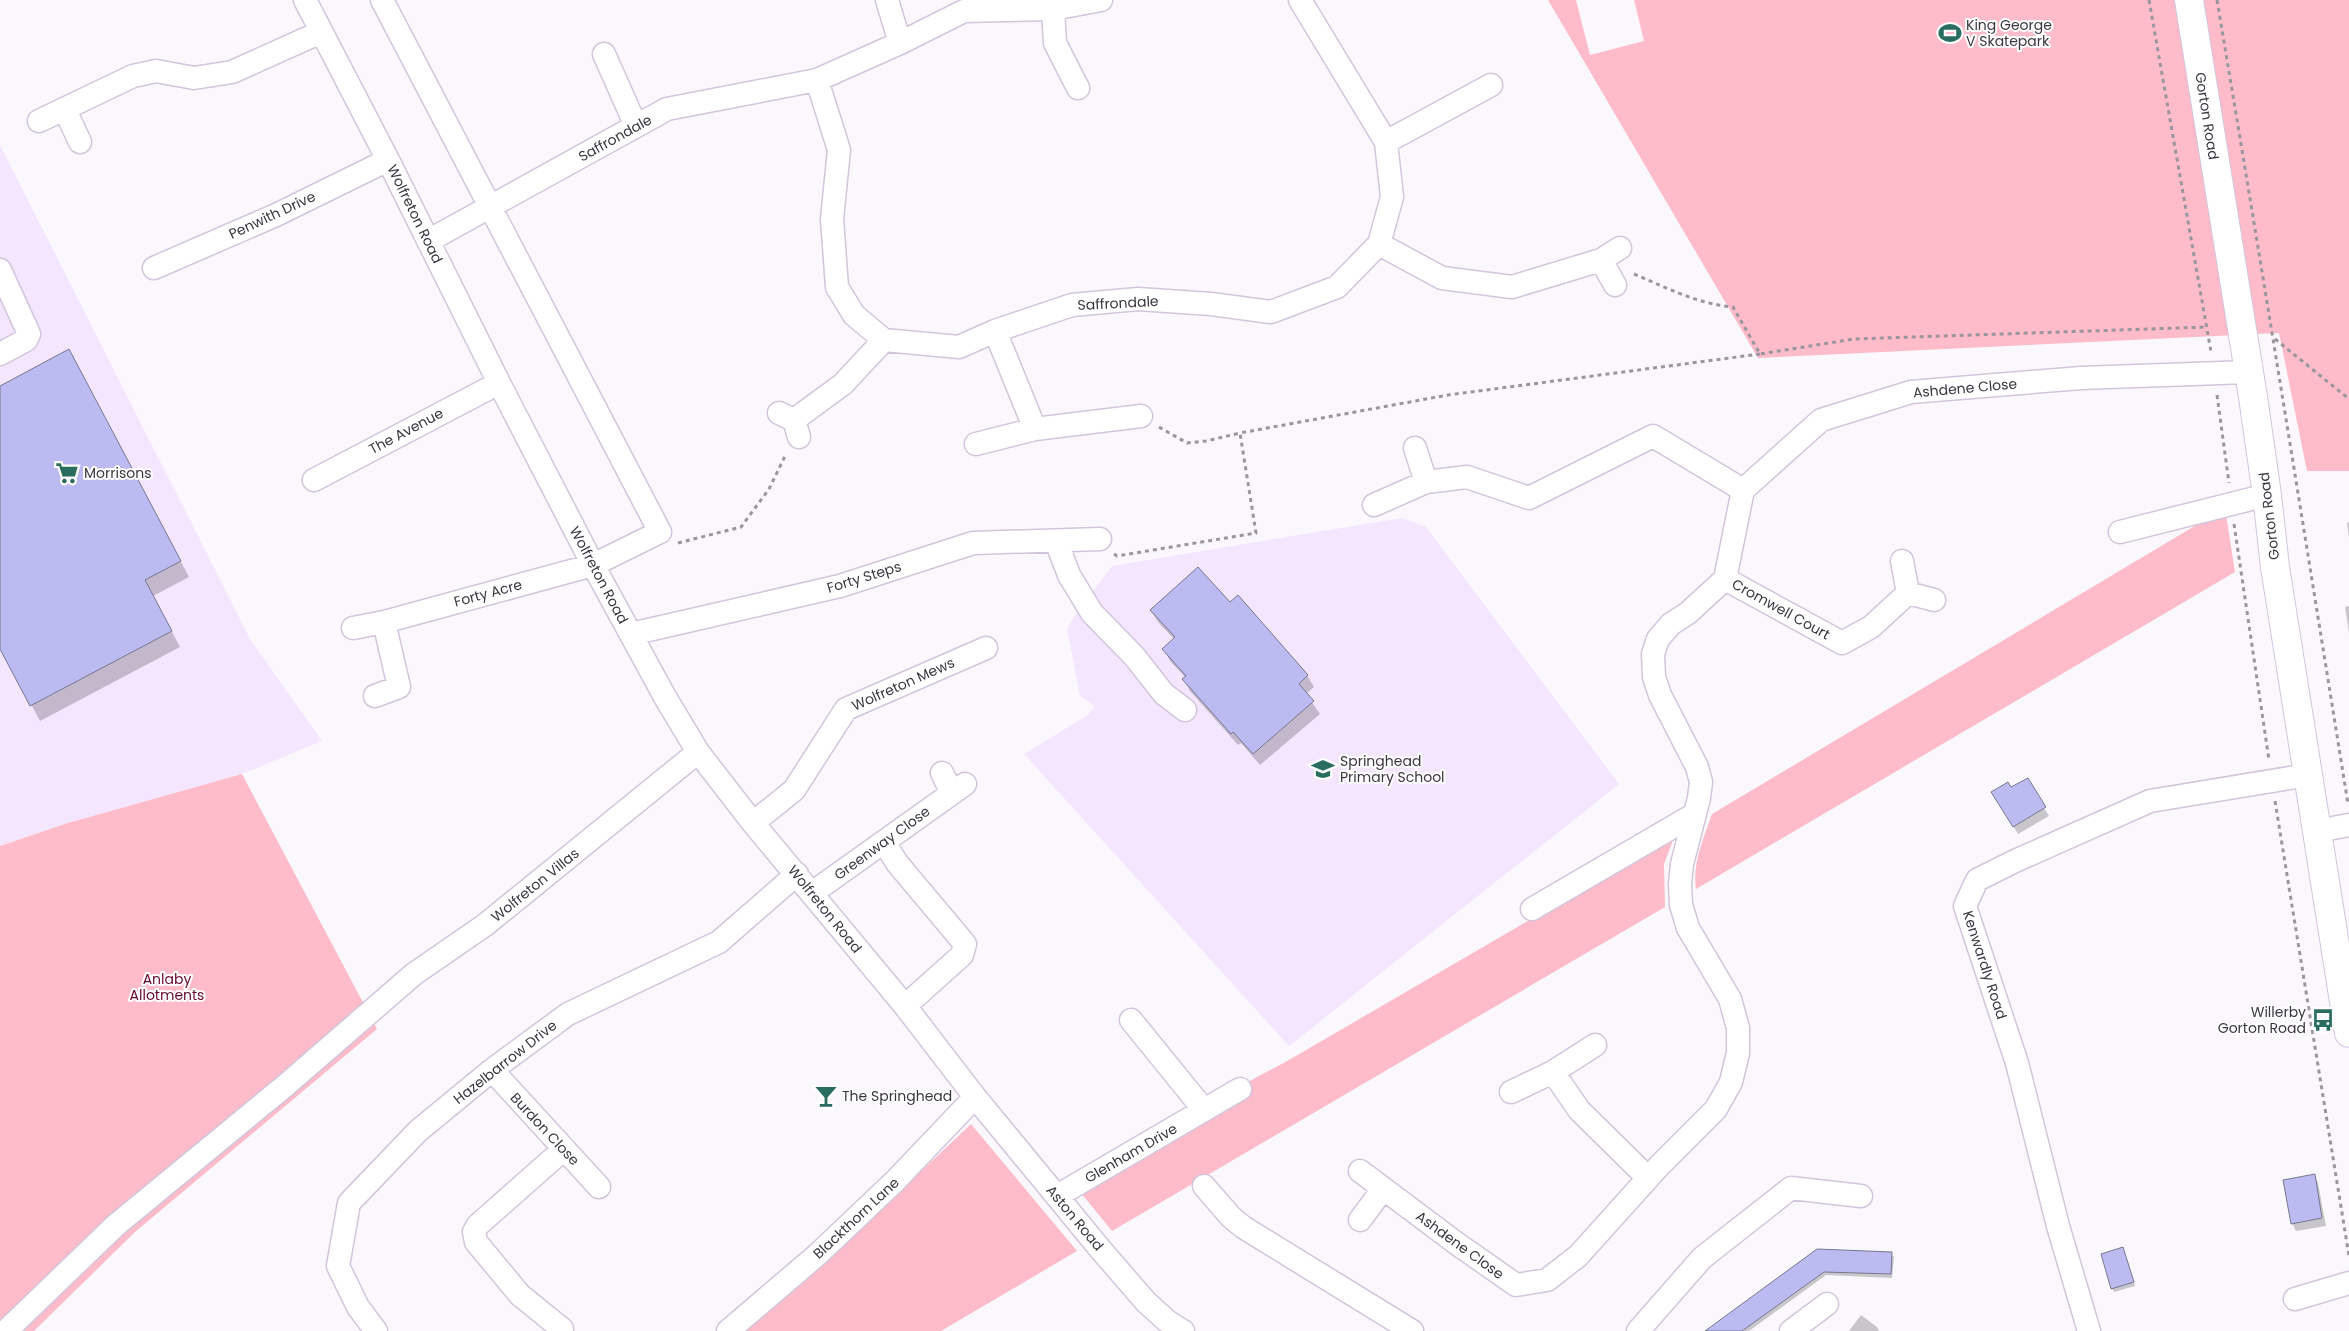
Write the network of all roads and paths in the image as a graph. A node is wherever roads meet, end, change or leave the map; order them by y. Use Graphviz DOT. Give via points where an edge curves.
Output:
graph roads {
  1 [pos="305,0"];
  2 [pos="382,0"];
  3 [pos="887,0"];
  4 [pos="1101,0"];
  5 [pos="1300,0"];
  6 [pos="2150,0"];
  7 [pos="2189,0"];
  8 [pos="2217,0"];
  9 [pos="1053,9"];
  10 [pos="321,32"];
  11 [pos="900,43"];
  12 [pos="604,54"];
  13 [pos="817,80"];
  14 [pos="1496,84"];
  15 [pos="1078,88"];
  16 [pos="65,110"];
  17 [pos="39,121"];
  18 [pos="636,126"];
  19 [pos="80,142"];
  20 [pos="1386,142"];
  21 [pos="388,160"];
  22 [pos="491,207"];
  23 [pos="428,241"];
  24 [pos="1379,244"];
  25 [pos="1620,248"];
  26 [pos="154,268"];
  27 [pos="0,270"];
  28 [pos="1608,273"];
  29 [pos="2207,327"];
  30 [pos="995,331"];
  31 [pos="2274,338"];
  32 [pos="884,340"];
  33 [pos="0,354"];
  34 [pos="2248,372"];
  35 [pos="2214,373"];
  36 [pos="499,383"];
  37 [pos="2349,399"];
  38 [pos="1141,416"];
  39 [pos="791,423"];
  40 [pos="1036,429"];
  41 [pos="1240,433"];
  42 [pos="976,444"];
  43 [pos="1415,448"];
  44 [pos="314,480"];
  45 [pos="1426,482"];
  46 [pos="1743,490"];
  47 [pos="2267,495"];
  48 [pos="2231,504"];
  49 [pos="1374,505"];
  50 [pos="2120,532"];
  51 [pos="1100,539"];
  52 [pos="1056,541"];
  53 [pos="676,544"];
  54 [pos="1902,561"];
  55 [pos="593,565"];
  56 [pos="1725,579"];
  57 [pos="1908,593"];
  58 [pos="1934,600"];
  59 [pos="384,622"];
  60 [pos="353,628"];
  61 [pos="631,634"];
  62 [pos="986,648"];
  63 [pos="375,696"];
  64 [pos="1185,710"];
  65 [pos="698,752"];
  66 [pos="942,772"];
  67 [pos="2308,774"];
  68 [pos="2272,781"];
  69 [pos="2349,812"];
  70 [pos="1695,814"];
  71 [pos="754,823"];
  72 [pos="2349,825"];
  73 [pos="2317,830"];
  74 [pos="884,842"];
  75 [pos="798,874"];
  76 [pos="812,893"];
  77 [pos="1532,909"];
  78 [pos="905,1006"];
  79 [pos="1131,1020"];
  80 [pos="2349,1033"];
  81 [pos="1595,1045"];
  82 [pos="492,1070"];
  83 [pos="1552,1072"];
  84 [pos="1240,1089"];
  85 [pos="1510,1092"];
  86 [pos="975,1097"];
  87 [pos="1204,1110"];
  88 [pos="564,1149"];
  89 [pos="1360,1171"];
  90 [pos="1648,1178"];
  91 [pos="1204,1186"];
  92 [pos="598,1189"];
  93 [pos="1383,1189"];
  94 [pos="1057,1196"];
  95 [pos="1861,1196"];
  96 [pos="1360,1220"];
  97 [pos="2349,1256"];
  98 [pos="2349,1283"];
  99 [pos="2295,1299"];
  100 [pos="1827,1304"];
  101 [pos="562,1329"];
  102 [pos="6,1331"];
  103 [pos="376,1331"];
  104 [pos="728,1331"];
  105 [pos="1183,1331"];
  106 [pos="1412,1331"];
  107 [pos="1638,1331"];
  108 [pos="1791,1331"];
  109 [pos="2089,1331"];
  1 -- 10 [label="street, Wolfreton Road"];
  2 -- 22 [label="street"];
  3 -- 11 [label="street"];
  4 -- 9 [label="street, Saffrondale"];
  5 -- 20 [label="street, Saffrondale"];
  6 -- 29 [label="path"];
  7 -- 34 [label="main road, Gorton Road"];
  8 -- 31 [label="path"];
  9 -- 11 [label="street, Saffrondale" via="964,11"];
  9 -- 15 [label="street" via="1055,44"];
  10 -- 16 [label="street" via="232,72 194,78 156,72 133,76"];
  10 -- 21 [label="street, Wolfreton Road"];
  11 -- 13 [label="street, Saffrondale"];
  12 -- 18 [label="street"];
  13 -- 18 [label="street, Saffrondale" via="667,109"];
  13 -- 32 [label="street" via="839,150 832,219 837,287 854,315"];
  14 -- 20 [label="street"];
  16 -- 17 [label="street"];
  16 -- 19 [label="street"];
  18 -- 22 [label="street, Saffrondale"];
  20 -- 24 [label="street, Saffrondale" via="1392,197"];
  21 -- 23 [label="street, Wolfreton Road"];
  21 -- 26 [label="street, Penwith Drive" via="276,215"];
  22 -- 23 [label="street, Saffrondale"];
  22 -- 55 [label="street, Forty Acre" via="660,532"];
  23 -- 36 [label="street, Wolfreton Road"];
  24 -- 28 [label="street" via="1442,278 1512,287"];
  24 -- 30 [label="street, Saffrondale" via="1337,287 1271,312 1138,299 1072,305"];
  25 -- 28 [label="street"];
  27 -- 33 [label="street" via="29,334 26,340"];
  28 -- 29 [label="path" via="1634,274 1695,300 1733,307 1760,354 1854,339"];
  29 -- 35 [label="path"];
  30 -- 32 [label="street, Saffrondale" via="959,347"];
  30 -- 40 [label="street"];
  31 -- 37 [label="path"];
  31 -- 69 [label="path"];
  32 -- 39 [label="street" via="843,384"];
  34 -- 35 [label="street, Ashdene Close"];
  34 -- 47 [label="main road, Gorton Road"];
  35 -- 46 [label="street, Ashdene Close" via="2081,378 1911,392 1821,420"];
  35 -- 48 [label="path"];
  36 -- 44 [label="street, The Avenue"];
  36 -- 55 [label="street, Wolfreton Road"];
  38 -- 40 [label="street"];
  38 -- 41 [label="path" via="1153,417 1160,429 1187,443"];
  39 -- 53 [label="path" via="781,461 769,489 741,527"];
  40 -- 42 [label="street"];
  43 -- 45 [label="street"];
  45 -- 46 [label="street" via="1467,477 1531,507 1653,436"];
  45 -- 49 [label="street"];
  46 -- 56 [label="street"];
  47 -- 48 [label="street"];
  47 -- 67 [label="main road, Gorton Road" via="2275,567"];
  48 -- 50 [label="street"];
  48 -- 68 [label="path"];
  51 -- 52 [label="street, Forty Steps"];
  52 -- 61 [label="street, Forty Steps" via="973,543 840,586"];
  52 -- 64 [label="street" via="1069,575 1092,613 1134,656 1164,694"];
  54 -- 57 [label="street"];
  55 -- 59 [label="street, Forty Acre"];
  55 -- 61 [label="street, Wolfreton Road"];
  56 -- 57 [label="street, Cromwell Court" via="1842,643 1871,627"];
  56 -- 70 [label="street, Ashdene Close" via="1671,624 1658,639 1653,654 1654,677 1660,695 1697,767 1701,782"];
  57 -- 58 [label="street"];
  59 -- 60 [label="street, Forty Acre"];
  59 -- 63 [label="street" via="398,687"];
  61 -- 65 [label="street, Wolfreton Road"];
  62 -- 71 [label="street, Wolfreton Mews" via="846,709 794,790"];
  65 -- 71 [label="street, Wolfreton Road"];
  65 -- 102 [label="street, Wolfreton Villas" via="484,925 414,974 116,1225"];
  66 -- 74 [label="street, Greenway Close" via="958,789"];
  67 -- 68 [label="street, Kenwardly Road"];
  67 -- 73 [label="main road, Gorton Road"];
  68 -- 97 [label="path"];
  68 -- 109 [label="street, Kenwardly Road" via="2150,801 1977,880 1965,906 2017,1063 2058,1226"];
  70 -- 77 [label="street"];
  70 -- 90 [label="street, Ashdene Close" via="1682,864 1681,905 1688,928 1730,999 1738,1028 1738,1053 1731,1082 1716,1108"];
  71 -- 75 [label="street, Wolfreton Road"];
  72 -- 73 [label="street"];
  73 -- 80 [label="main road, Gorton Road"];
  74 -- 76 [label="street, Greenway Close"];
  74 -- 78 [label="street" via="900,868 965,944 962,955"];
  75 -- 76 [label="street, Wolfreton Road"];
  75 -- 82 [label="street, Hazelbarrow Drive" via="719,942 568,1014"];
  76 -- 78 [label="street, Wolfreton Road"];
  78 -- 86 [label="street, Wolfreton Road"];
  79 -- 87 [label="street"];
  81 -- 83 [label="street"];
  82 -- 88 [label="street, Burdon Close"];
  82 -- 103 [label="street, Hazelbarrow Drive" via="418,1131 349,1202 338,1266 358,1307"];
  83 -- 85 [label="street"];
  83 -- 90 [label="street" via="1579,1110"];
  84 -- 87 [label="street, Glenham Drive"];
  86 -- 94 [label="street, Aston Road"];
  86 -- 104 [label="street, Blackthorn Lane" via="895,1181"];
  87 -- 94 [label="street, Glenham Drive"];
  88 -- 92 [label="street, Burdon Close"];
  88 -- 101 [label="street" via="474,1232 476,1242 520,1295"];
  89 -- 93 [label="street, Ashdene Close"];
  90 -- 93 [label="street, Ashdene Close" via="1578,1256 1547,1280 1516,1285"];
  91 -- 106 [label="street" via="1243,1227"];
  93 -- 96 [label="street"];
  94 -- 105 [label="street, Aston Road" via="1146,1302"];
  95 -- 107 [label="street" via="1791,1188 1702,1258"];
  98 -- 99 [label="street"];
  100 -- 108 [label="street"];
}
